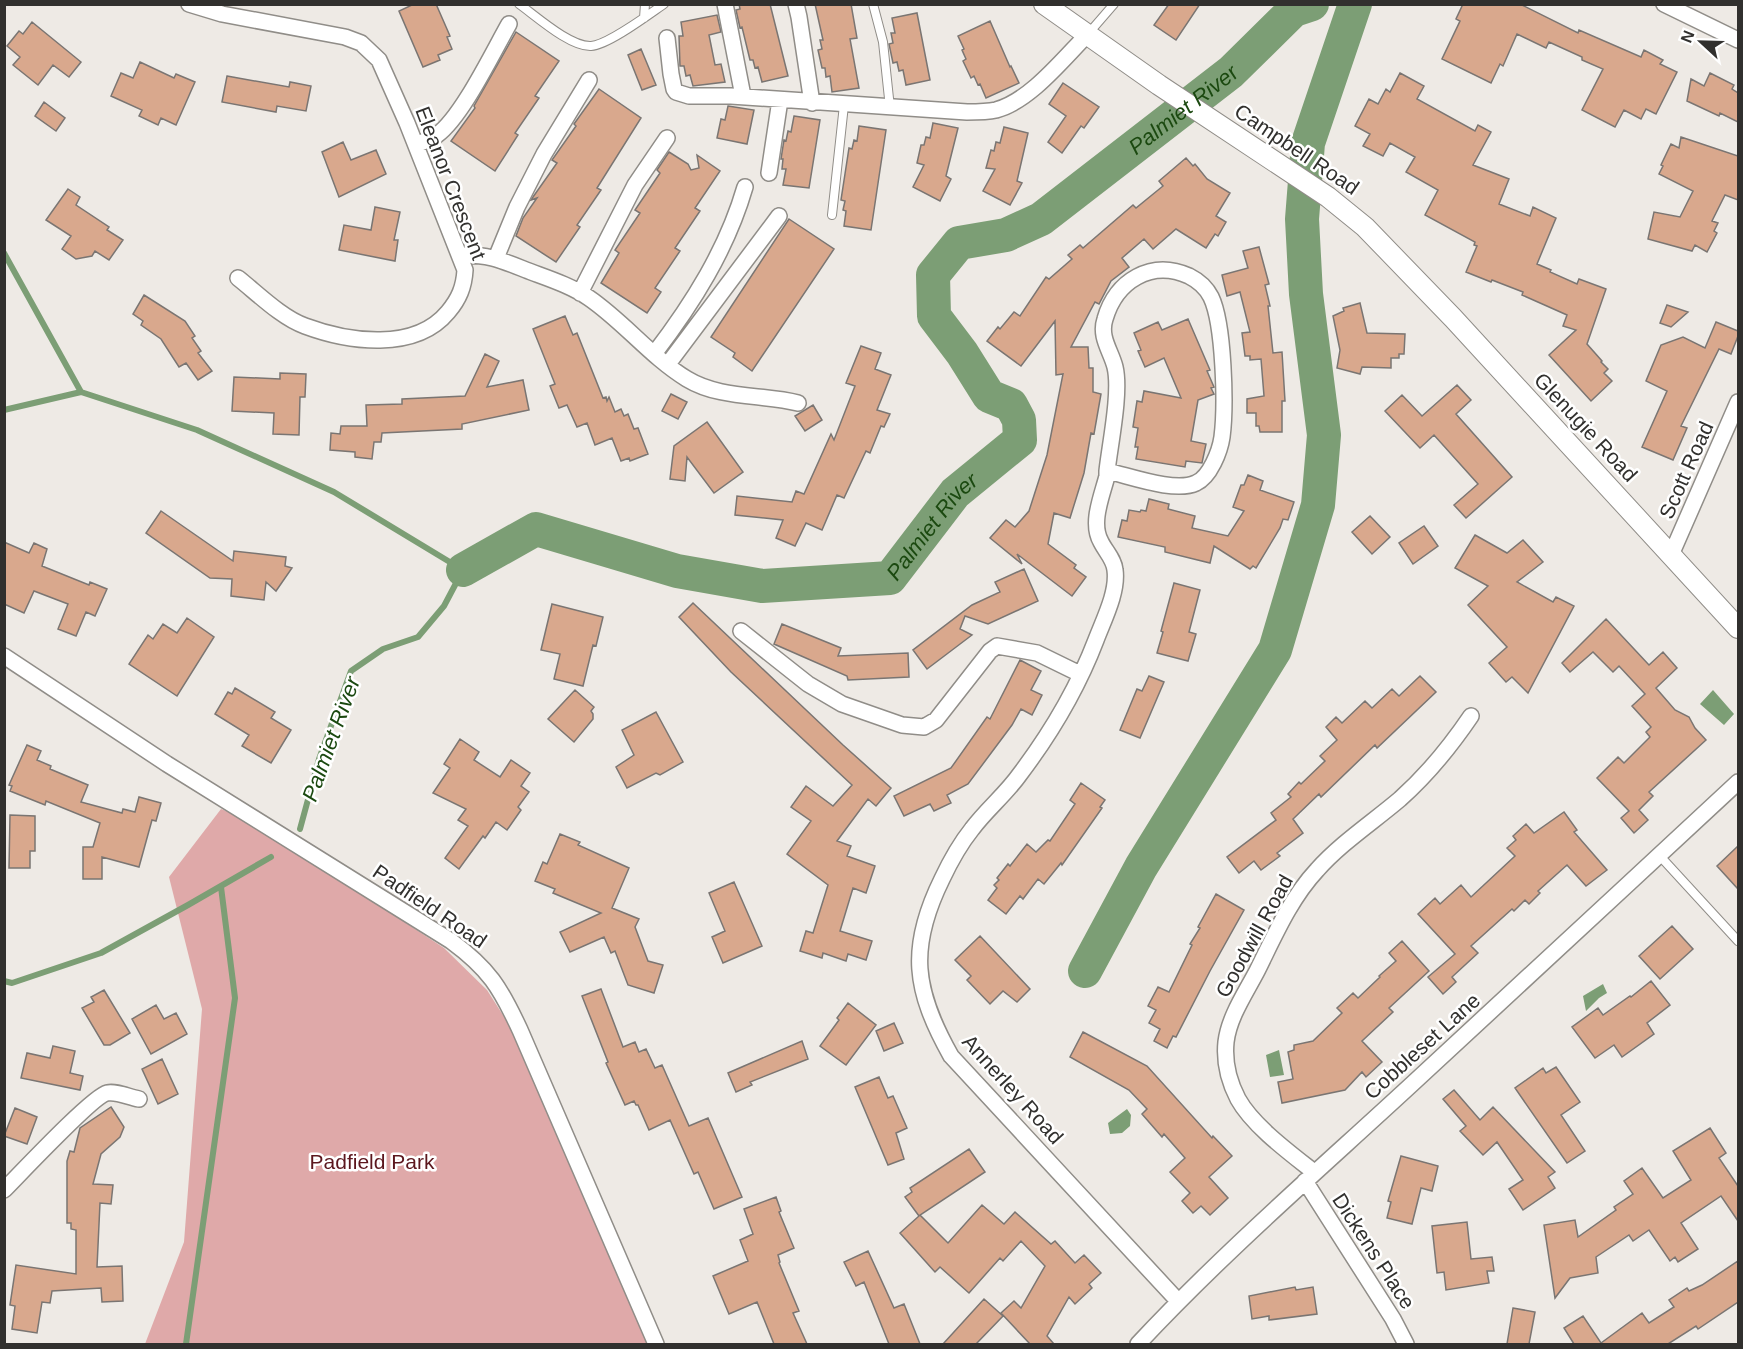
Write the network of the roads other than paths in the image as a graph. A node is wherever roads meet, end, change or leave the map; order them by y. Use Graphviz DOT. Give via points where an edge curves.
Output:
graph roads {
  1 [pos="189,4"];
  2 [pos="519,4"];
  3 [pos="645,4"];
  4 [pos="664,4"];
  5 [pos="725,4"];
  6 [pos="796,4"];
  7 [pos="873,4"];
  8 [pos="1044,4"];
  9 [pos="1114,4"];
  10 [pos="1664,4"];
  11 [pos="644,18"];
  12 [pos="510,24"];
  13 [pos="1087,35"];
  14 [pos="667,38"];
  15 [pos="1738,40"];
  16 [pos="589,80"];
  17 [pos="742,96"];
  18 [pos="780,100"];
  19 [pos="812,103"];
  20 [pos="844,105"];
  21 [pos="890,108"];
  22 [pos="667,138"];
  23 [pos="416,145"];
  24 [pos="769,172"];
  25 [pos="744,188"];
  26 [pos="832,215"];
  27 [pos="779,216"];
  28 [pos="460,255"];
  29 [pos="496,258"];
  30 [pos="1398,260"];
  31 [pos="238,278"];
  32 [pos="580,293"];
  33 [pos="654,354"];
  34 [pos="668,364"];
  35 [pos="1738,402"];
  36 [pos="798,403"];
  37 [pos="1107,471"];
  38 [pos="1671,555"];
  39 [pos="1738,628"];
  40 [pos="741,632"];
  41 [pos="4,656"];
  42 [pos="1080,674"];
  43 [pos="1471,716"];
  44 [pos="1738,782"];
  45 [pos="1659,855"];
  46 [pos="1738,941"];
  47 [pos="139,1098"];
  48 [pos="1309,1176"];
  49 [pos="4,1190"];
  50 [pos="1178,1301"];
  51 [pos="656,1344"];
  52 [pos="1138,1344"];
  53 [pos="1406,1344"];
  1 -- 23 [label="street, Eleanor Crescent" via="361,43 379,60"];
  2 -- 11 [label="lane" via="564,36 592,46"];
  3 -- 11 [label="lane"];
  4 -- 11 [label="lane"];
  5 -- 17 [label="street"];
  6 -- 19 [label="street"];
  7 -- 21 [label="lane" via="883,42"];
  8 -- 13 [label="street, Campbell Road"];
  9 -- 13 [label="lane"];
  10 -- 15 [label="street"];
  12 -- 23 [label="street" via="452,118 438,134"];
  13 -- 21 [label="street" via="1030,91 995,110"];
  13 -- 30 [label="street, Campbell Road" via="1328,197"];
  14 -- 17 [label="street" via="676,92 689,96"];
  16 -- 29 [label="street" via="516,207"];
  17 -- 18 [label="street"];
  18 -- 19 [label="street"];
  18 -- 24 [label="street"];
  19 -- 20 [label="street"];
  20 -- 21 [label="street"];
  20 -- 26 [label="lane"];
  22 -- 32 [label="street" via="635,185"];
  23 -- 28 [label="street, Eleanor Crescent"];
  25 -- 33 [label="street" via="708,274"];
  27 -- 34 [label="street"];
  28 -- 29 [label="street"];
  28 -- 31 [label="street, Eleanor Crescent" via="465,284 453,306 443,318 422,331 390,339 361,339 305,326"];
  29 -- 32 [label="street"];
  30 -- 38 [label="street, Glenugie Road"];
  32 -- 33 [label="street"];
  33 -- 34 [label="street"];
  34 -- 36 [label="street" via="700,386"];
  35 -- 38 [label="street, Scott Road"];
  37 -- 37 [label="street" via="1117,381 1105,343 1104,321 1118,292 1133,278 1155,269 1180,272 1203,285 1218,318 1224,389 1222,439 1216,456 1208,473 1189,486"];
  37 -- 42 [label="street, Annerley Road" via="1096,517 1100,541 1115,567 1114,589"];
  38 -- 39 [label="street, Glenugie Road"];
  40 -- 42 [label="street" via="834,701 902,725 924,727 936,720 997,646 1037,653"];
  41 -- 51 [label="street, Padfield Road" via="167,764 451,941 487,971 509,1005"];
  42 -- 50 [label="street, Annerley Road" via="1061,712 1020,775 972,829 948,866 921,934 920,971 931,1016 951,1056"];
  43 -- 48 [label="street, Goodwill Road" via="1432,768 1311,876 1288,909 1231,1022 1226,1043 1227,1065 1239,1101"];
  44 -- 45 [label="street, Cobbleset Lane"];
  45 -- 46 [label="lane"];
  45 -- 48 [label="street, Cobbleset Lane"];
  47 -- 49 [label="street" via="117,1093 102,1095"];
  48 -- 50 [label="street, Cobbleset Lane"];
  48 -- 53 [label="street, Dickens Place"];
  50 -- 52 [label="street, Cobbleset Lane"];
}
